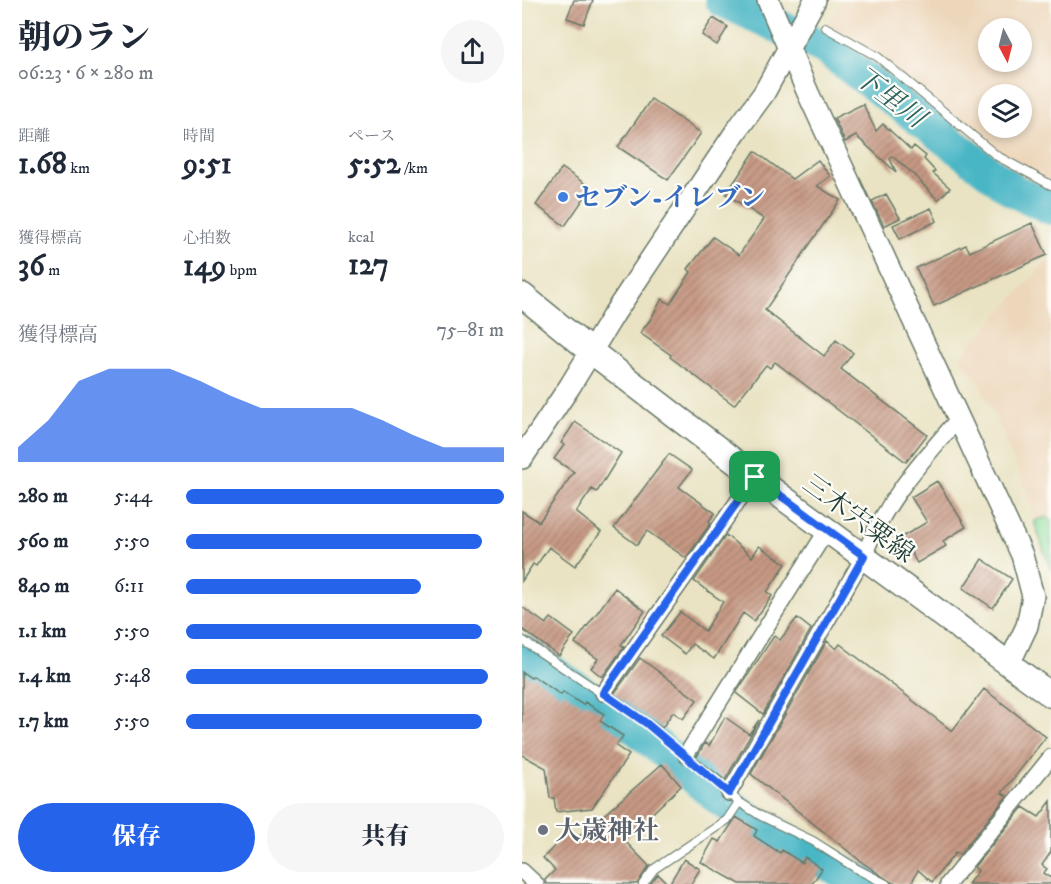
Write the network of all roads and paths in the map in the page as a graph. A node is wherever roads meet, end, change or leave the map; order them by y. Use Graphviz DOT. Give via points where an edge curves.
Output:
graph roads {
  1 [pos="768,0"];
  2 [pos="815,0"];
  3 [pos="825,27"];
  4 [pos="789,49"];
  5 [pos="1051,185"];
  6 [pos="522,295"];
  7 [pos="592,352"];
  8 [pos="959,418"];
  9 [pos="522,458"];
  10 [pos="755,477"];
  11 [pos="827,530"];
  12 [pos="864,556"];
  13 [pos="522,640"];
  14 [pos="1008,664"];
  15 [pos="603,693"];
  16 [pos="1051,695"];
  17 [pos="686,755"];
  18 [pos="1051,757"];
  19 [pos="734,797"];
  20 [pos="522,871"];
  21 [pos="536,884"];
  22 [pos="643,884"];
  23 [pos="886,884"];
  24 [pos="948,884"];
  1 -- 4 [label="street"];
  2 -- 4 [label="street"];
  3 -- 5 [label="lane" via="878,57 997,156"];
  4 -- 7 [label="street" via="764,93 632,286"];
  4 -- 8 [label="street"];
  6 -- 7 [label="main road, 三木宍粟線"];
  7 -- 9 [label="street"];
  7 -- 10 [label="main road, 三木宍粟線"];
  8 -- 12 [label="street" via="904,483 872,535"];
  8 -- 14 [label="street" via="1022,555 1033,596 1026,626"];
  10 -- 11 [label="main road, 三木宍粟線"];
  10 -- 15 [label="street"];
  11 -- 12 [label="main road, 三木宍粟線"];
  11 -- 17 [label="street"];
  12 -- 14 [label="main road, 三木宍粟線"];
  12 -- 19 [label="street"];
  13 -- 15 [label="lane"];
  14 -- 16 [label="main road, 三木宍粟線"];
  15 -- 17 [label="lane"];
  17 -- 19 [label="lane"];
  18 -- 24 [label="street"];
  19 -- 22 [label="lane" via="727,820 654,869"];
  19 -- 23 [label="lane" via="761,816"];
  20 -- 21 [label="street"];
}
